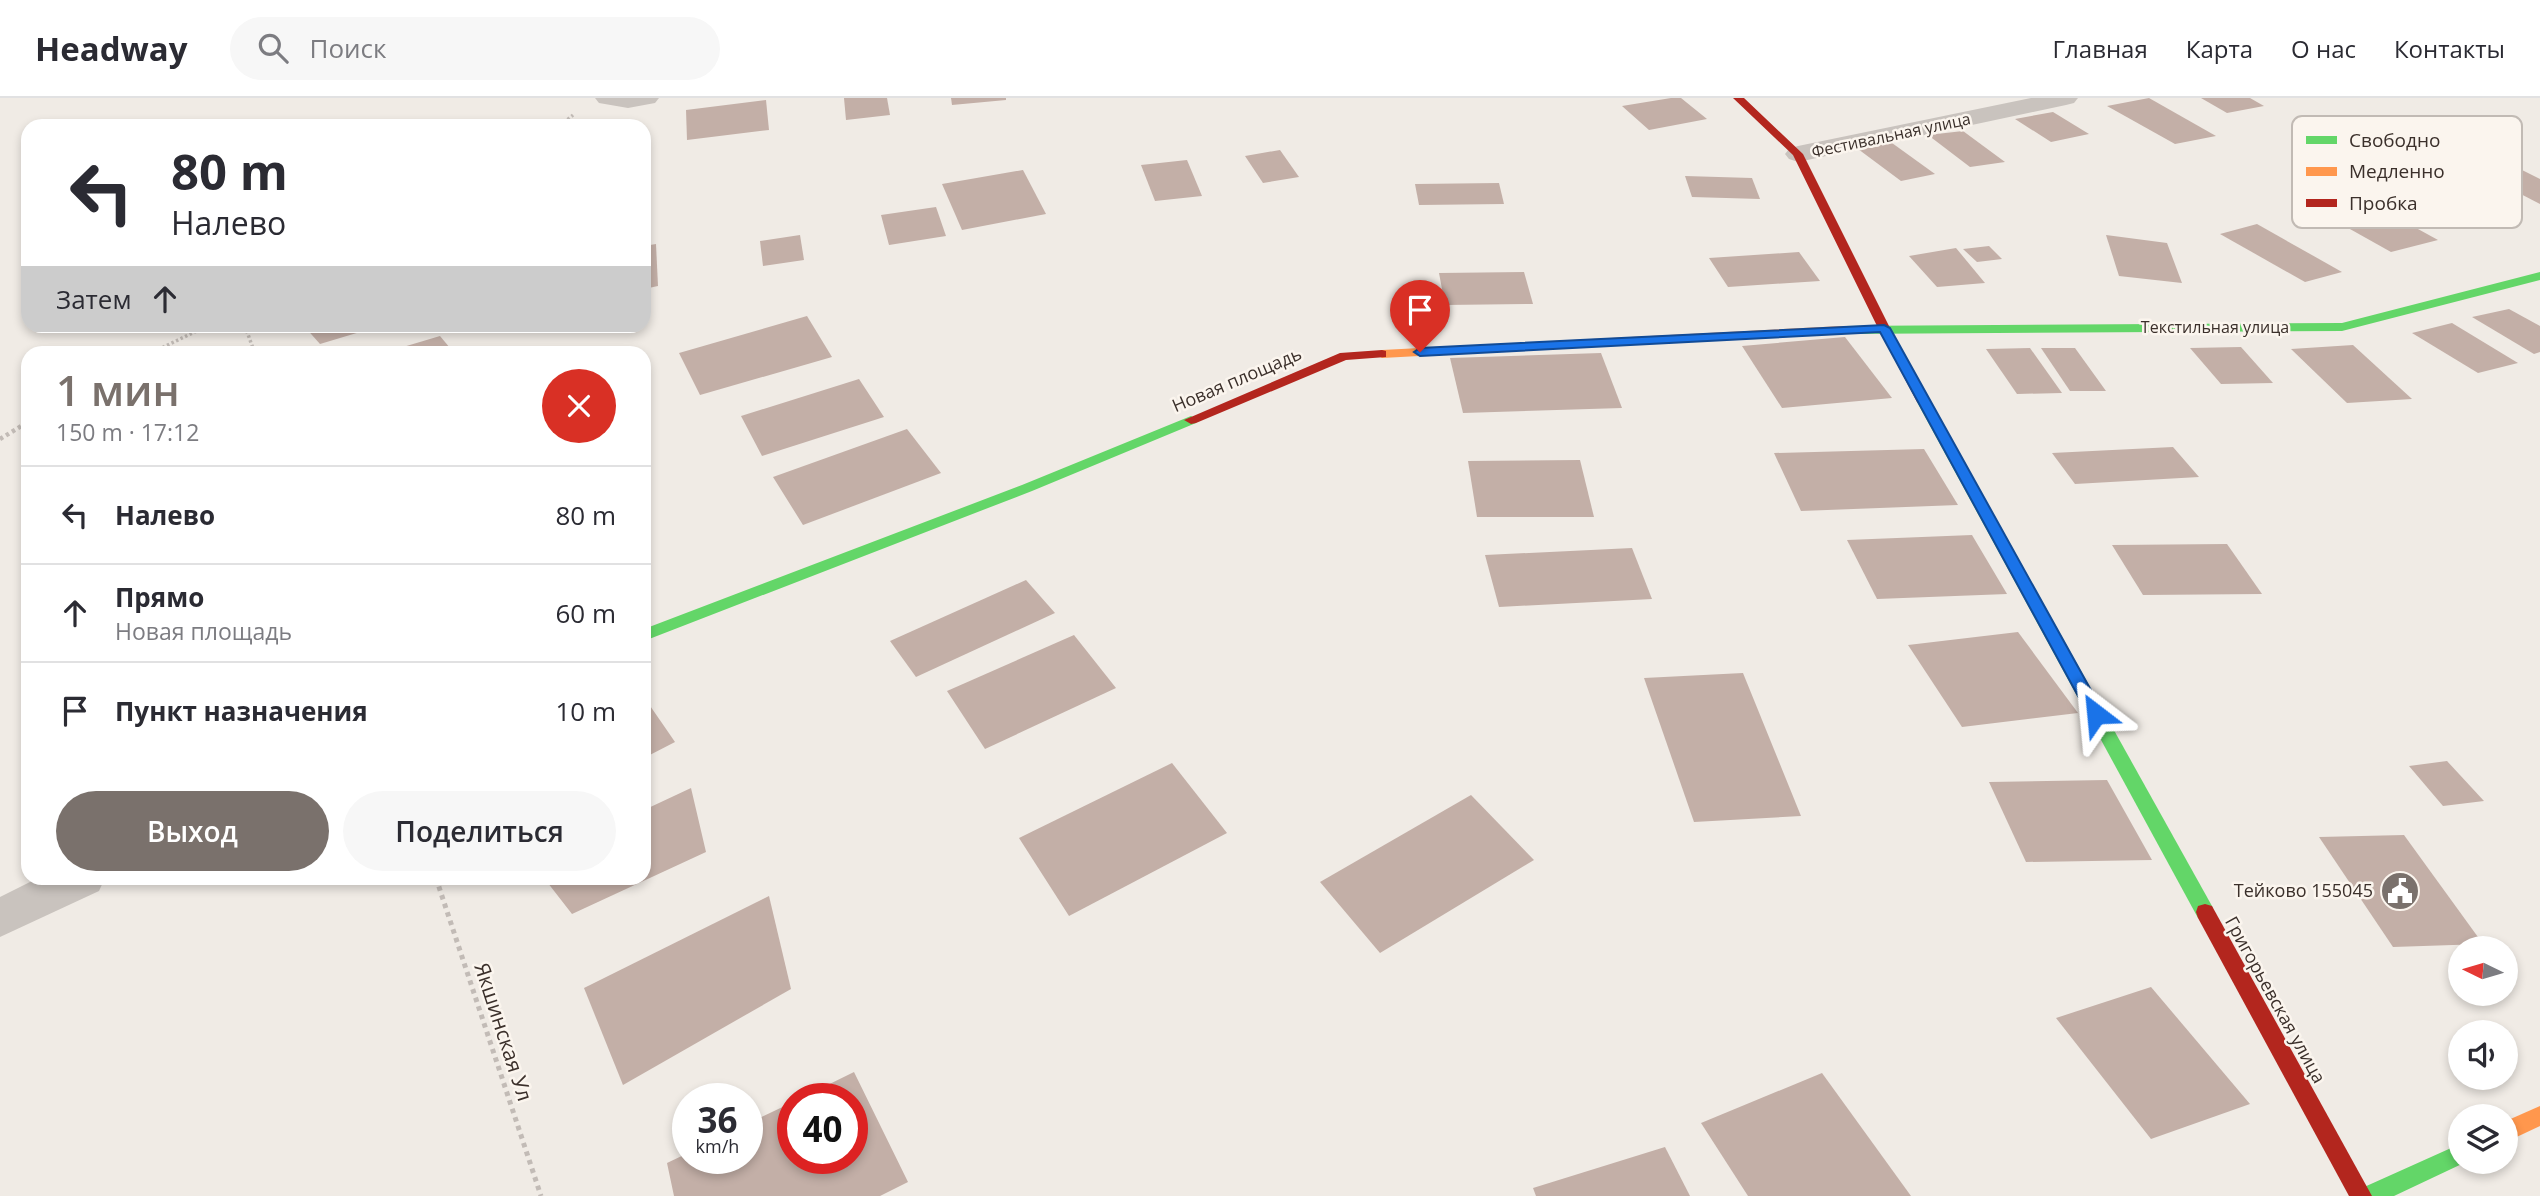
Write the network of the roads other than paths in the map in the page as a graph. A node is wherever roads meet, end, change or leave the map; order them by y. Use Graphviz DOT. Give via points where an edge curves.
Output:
graph roads {
  1 [pos="607,98"];
  2 [pos="647,98"];
  3 [pos="1738,98"];
  4 [pos="2066,98"];
  5 [pos="1798,154"];
  6 [pos="2540,276"];
  7 [pos="1884,328"];
  8 [pos="1471,350"];
  9 [pos="651,632"];
  10 [pos="68,885"];
  11 [pos="0,918"];
  12 [pos="2540,1116"];
  13 [pos="2518,1126"];
  14 [pos="2448,1160"];
  15 [pos="2361,1196"];
  16 [pos="2370,1196"];
  1 -- 2 [label="street"];
  3 -- 5 [label="street, Григорьевская улица"];
  4 -- 5 [label="street, Фестивальная улица"];
  5 -- 7 [label="street, Григорьевская улица"];
  6 -- 7 [label="street, Текстильная улица" via="2342,327"];
  7 -- 8 [label="street, Текстильная улица"];
  7 -- 15 [label="street, Григорьевская улица"];
  8 -- 9 [label="street, Новая площадь" via="1344,356 1027,488"];
  10 -- 11 [label="street"];
  12 -- 13 [label="street"];
  14 -- 16 [label="street"];
}
